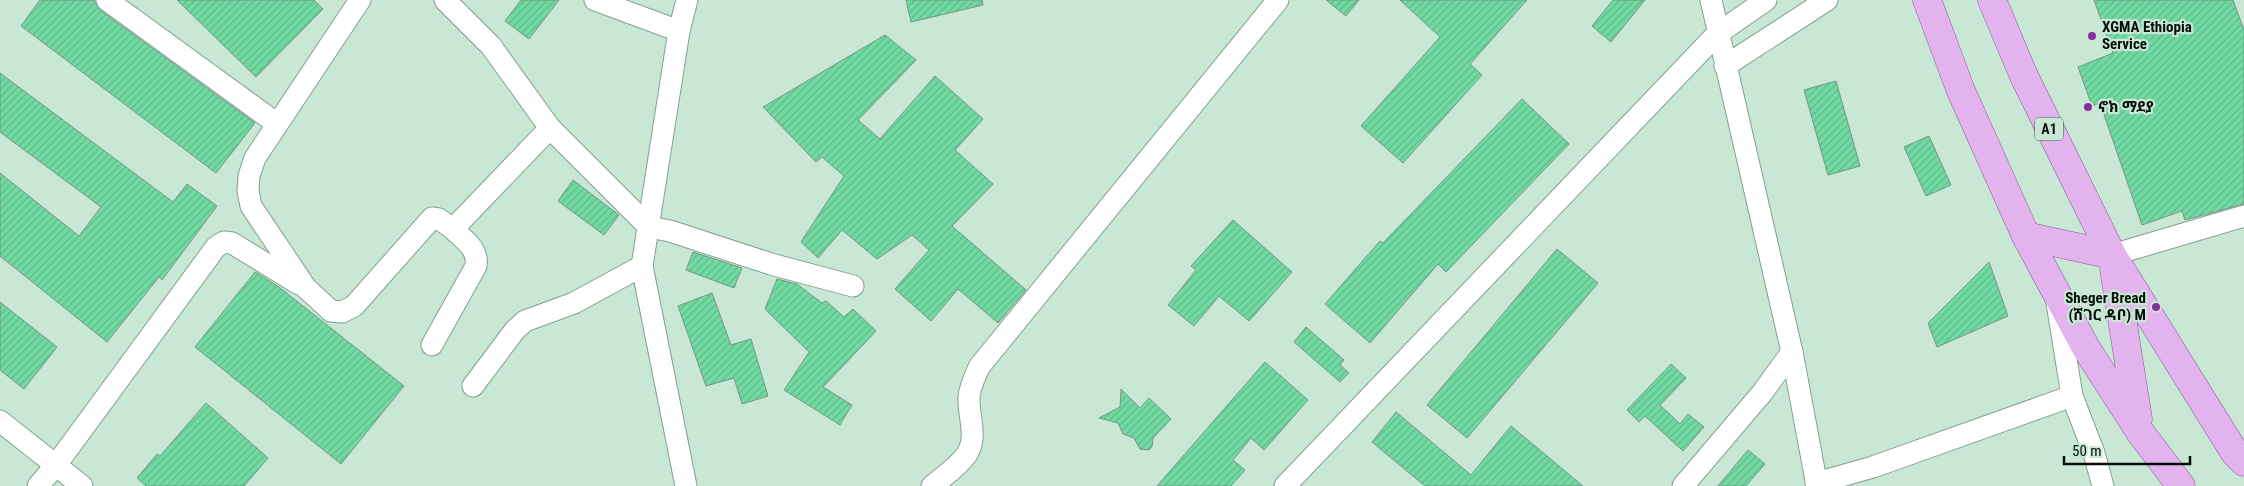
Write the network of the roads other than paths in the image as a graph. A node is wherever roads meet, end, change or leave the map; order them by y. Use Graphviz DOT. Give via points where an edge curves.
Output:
graph roads {
  1 [pos="107,0"];
  2 [pos="360,0"];
  3 [pos="445,0"];
  4 [pos="595,0"];
  5 [pos="687,0"];
  6 [pos="1278,0"];
  7 [pos="1711,0"];
  8 [pos="1766,0"];
  9 [pos="1827,0"];
  10 [pos="1927,0"];
  11 [pos="1992,0"];
  12 [pos="679,31"];
  13 [pos="1718,34"];
  14 [pos="1725,66"];
  15 [pos="276,123"];
  16 [pos="550,128"];
  17 [pos="2244,216"];
  18 [pos="649,227"];
  19 [pos="453,229"];
  20 [pos="2026,236"];
  21 [pos="2112,255"];
  22 [pos="642,266"];
  23 [pos="853,286"];
  24 [pos="306,288"];
  25 [pos="2056,290"];
  26 [pos="432,345"];
  27 [pos="1792,352"];
  28 [pos="473,386"];
  29 [pos="2072,396"];
  30 [pos="0,421"];
  31 [pos="2140,432"];
  32 [pos="2244,462"];
  33 [pos="56,465"];
  34 [pos="1817,485"];
  35 [pos="38,486"];
  36 [pos="82,486"];
  37 [pos="686,486"];
  38 [pos="932,486"];
  39 [pos="1285,486"];
  40 [pos="1683,486"];
  41 [pos="2103,486"];
  42 [pos="2181,486"];
  1 -- 15 [label="street"];
  2 -- 15 [label="street"];
  3 -- 16 [label="street" via="491,46"];
  4 -- 12 [label="street"];
  5 -- 12 [label="street"];
  6 -- 38 [label="street" via="979,367 969,398 973,438 967,453 955,468"];
  7 -- 13 [label="street"];
  8 -- 13 [label="street"];
  9 -- 14 [label="street"];
  10 -- 20 [label="main road, A1" via="1961,91"];
  11 -- 21 [label="main road, A1" via="2023,74"];
  12 -- 18 [label="street"];
  13 -- 14 [label="street"];
  13 -- 39 [label="street"];
  14 -- 27 [label="street"];
  15 -- 24 [label="street" via="255,158 248,191 251,206"];
  16 -- 18 [label="street"];
  16 -- 19 [label="street"];
  17 -- 21 [label="street"];
  18 -- 22 [label="street"];
  18 -- 23 [label="street"];
  19 -- 24 [label="street" via="440,219 432,218 354,306 342,312 332,311"];
  19 -- 26 [label="street" via="478,257"];
  20 -- 21 [label="main road"];
  20 -- 25 [label="main road, A1"];
  21 -- 31 [label="main road, A1"];
  21 -- 32 [label="main road, A1" via="2235,453"];
  22 -- 28 [label="street" via="574,303 525,322 515,330"];
  22 -- 37 [label="street"];
  24 -- 33 [label="street" via="232,243 224,242 216,247"];
  25 -- 29 [label="street"];
  25 -- 31 [label="main road, A1" via="2086,348"];
  27 -- 34 [label="street"];
  27 -- 40 [label="street" via="1762,393"];
  29 -- 34 [label="street"];
  29 -- 41 [label="street"];
  30 -- 33 [label="street"];
  31 -- 42 [label="main road, A1"];
  33 -- 35 [label="street"];
  33 -- 36 [label="street"];
}
